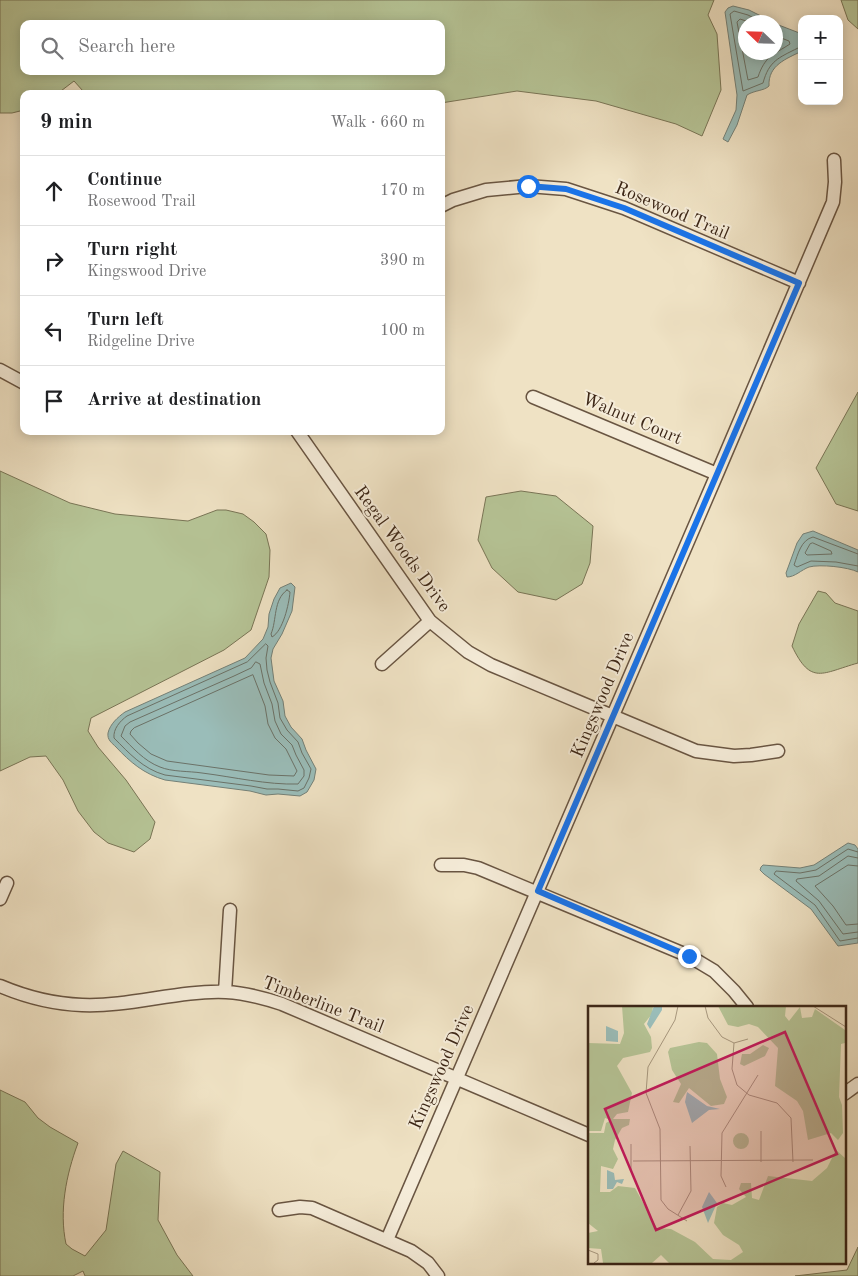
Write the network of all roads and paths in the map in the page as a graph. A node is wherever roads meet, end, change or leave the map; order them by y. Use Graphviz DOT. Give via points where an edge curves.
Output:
graph roads {
  1 [pos="834,160"];
  2 [pos="445,204"];
  3 [pos="799,283"];
  4 [pos="0,370"];
  5 [pos="20,381"];
  6 [pos="533,397"];
  7 [pos="300,435"];
  8 [pos="718,474"];
  9 [pos="430,621"];
  10 [pos="382,664"];
  11 [pos="612,717"];
  12 [pos="778,750"];
  13 [pos="441,865"];
  14 [pos="7,883"];
  15 [pos="538,891"];
  16 [pos="0,899"];
  17 [pos="230,910"];
  18 [pos="0,986"];
  19 [pos="225,992"];
  20 [pos="746,1006"];
  21 [pos="456,1078"];
  22 [pos="858,1084"];
  23 [pos="846,1093"];
  24 [pos="588,1135"];
  25 [pos="279,1210"];
  26 [pos="387,1240"];
  27 [pos="438,1276"];
  1 -- 3 [label="street, Kingswood Drive" via="833,202"];
  2 -- 3 [label="street, Rosewood Trail" via="486,190 528,186 566,189 624,208"];
  3 -- 8 [label="street, Kingswood Drive"];
  4 -- 5 [label="street"];
  6 -- 8 [label="street, Walnut Court"];
  7 -- 9 [label="street, Regal Woods Drive"];
  8 -- 11 [label="street, Kingswood Drive"];
  9 -- 10 [label="street"];
  9 -- 11 [label="street, Regal Woods Drive" via="468,652 491,665"];
  11 -- 12 [label="street, Regal Woods Drive" via="706,753 751,756"];
  11 -- 15 [label="street, Kingswood Drive"];
  13 -- 15 [label="street" via="478,868"];
  14 -- 16 [label="street"];
  15 -- 20 [label="street" via="689,956 714,971"];
  15 -- 21 [label="street, Kingswood Drive"];
  17 -- 19 [label="street"];
  18 -- 19 [label="street, Timberline Trail" via="28,997 82,1005"];
  19 -- 21 [label="street, Timberline Trail" via="282,1004"];
  21 -- 24 [label="street, Timberline Trail"];
  21 -- 26 [label="street, Kingswood Drive"];
  22 -- 23 [label="street"];
  25 -- 26 [label="street" via="312,1208"];
  26 -- 27 [label="street" via="411,1251 428,1263"];
}
